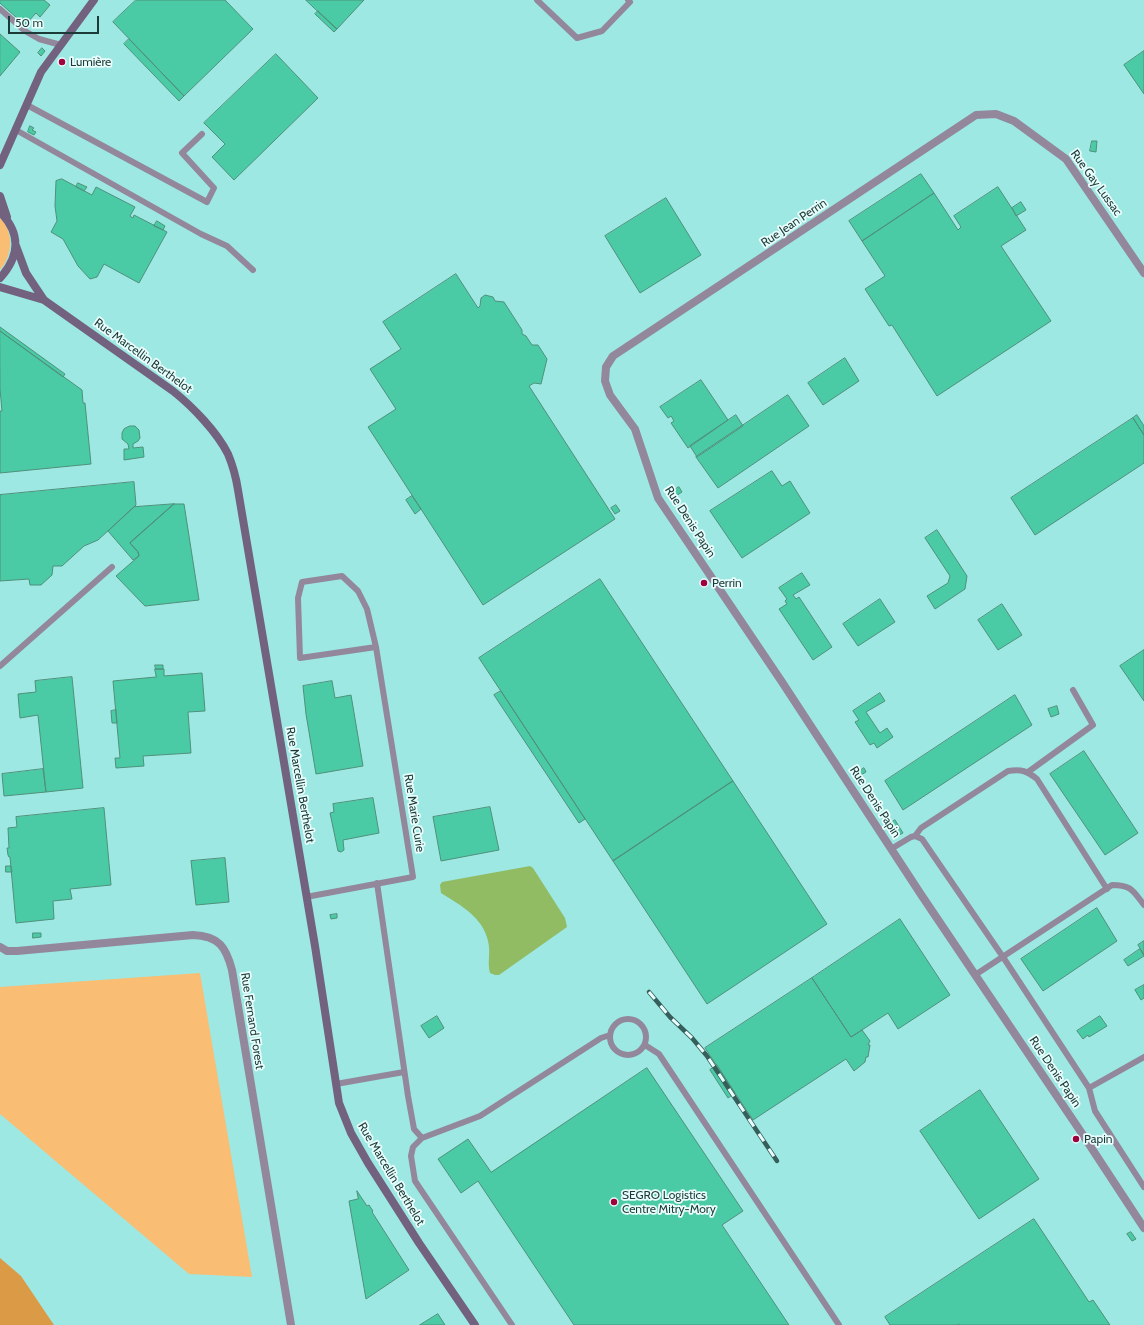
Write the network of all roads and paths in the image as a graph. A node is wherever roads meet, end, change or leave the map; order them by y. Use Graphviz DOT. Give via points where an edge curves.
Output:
graph roads {
  1 [pos="94,0"];
  2 [pos="537,0"];
  3 [pos="630,1"];
  4 [pos="0,9"];
  5 [pos="61,45"];
  6 [pos="27,105"];
  7 [pos="1014,121"];
  8 [pos="16,130"];
  9 [pos="202,134"];
  10 [pos="0,165"];
  11 [pos="0,196"];
  12 [pos="0,212"];
  13 [pos="8,220"];
  14 [pos="16,245"];
  15 [pos="253,270"];
  16 [pos="1144,273"];
  17 [pos="0,278"];
  18 [pos="0,287"];
  19 [pos="44,300"];
  20 [pos="605,381"];
  21 [pos="112,567"];
  22 [pos="376,647"];
  23 [pos="0,666"];
  24 [pos="1073,690"];
  25 [pos="1028,772"];
  26 [pos="915,836"];
  27 [pos="891,849"];
  28 [pos="377,884"];
  29 [pos="1107,889"];
  30 [pos="306,896"];
  31 [pos="1144,905"];
  32 [pos="0,947"];
  33 [pos="1003,958"];
  34 [pos="975,976"];
  35 [pos="610,1035"];
  36 [pos="645,1045"];
  37 [pos="1144,1057"];
  38 [pos="404,1072"];
  39 [pos="336,1084"];
  40 [pos="1089,1088"];
  41 [pos="422,1138"];
  42 [pos="1144,1187"];
  43 [pos="1144,1228"];
  44 [pos="291,1325"];
  45 [pos="474,1325"];
  46 [pos="512,1325"];
  47 [pos="839,1325"];
  1 -- 5 [label="street"];
  2 -- 3 [label="lane" via="577,38 602,31"];
  4 -- 5 [label="lane" via="38,39"];
  5 -- 6 [label="street" via="41,72"];
  6 -- 8 [label="street"];
  6 -- 9 [label="lane" via="207,202 214,188 182,153"];
  7 -- 16 [label="street, Rue Gay Lussac" via="1066,159"];
  7 -- 20 [label="street, Rue Jean Perrin" via="996,114 976,115 613,356 606,367"];
  8 -- 10 [label="street"];
  8 -- 15 [label="lane" via="226,246"];
  11 -- 13 [label="street, Rue Marcellin Berthelot"];
  12 -- 13 [label="street"];
  13 -- 14 [label="street, Rue Marcellin Berthelot" via="14,232"];
  14 -- 17 [label="street" via="14,258"];
  14 -- 19 [label="street, Rue Marcellin Berthelot" via="26,273"];
  18 -- 19 [label="street, Rue Marcellin Berthelot"];
  19 -- 30 [label="street, Rue Marcellin Berthelot" via="184,400 213,432 232,464"];
  20 -- 27 [label="street, Rue Denis Papin" via="610,395 635,429 658,498"];
  21 -- 23 [label="lane"];
  22 -- 22 [label="lane" via="367,609 358,591 342,576 302,582 298,598 300,658"];
  22 -- 28 [label="lane, Rue Marie Curie" via="413,877"];
  24 -- 25 [label="lane" via="1093,725"];
  25 -- 26 [label="lane" via="1008,771 921,828"];
  25 -- 29 [label="lane" via="1038,779"];
  26 -- 27 [label="lane"];
  26 -- 33 [label="lane" via="922,839"];
  27 -- 34 [label="street, Rue Denis Papin"];
  28 -- 30 [label="lane, Rue Marie Curie"];
  28 -- 38 [label="lane"];
  29 -- 31 [label="lane" via="1112,885 1131,888"];
  29 -- 33 [label="lane"];
  30 -- 39 [label="street, Rue Marcellin Berthelot"];
  32 -- 44 [label="street, Rue Fernand Forest" via="7,951 17,951 193,935 213,938 223,947 232,970"];
  33 -- 34 [label="lane"];
  33 -- 40 [label="lane"];
  34 -- 43 [label="street, Rue Denis Papin"];
  35 -- 36 [label="lane" via="615,1050 625,1055 637,1053"];
  35 -- 36 [label="lane" via="618,1021 635,1019 641,1022 647,1033"];
  35 -- 41 [label="lane" via="601,1038 480,1116"];
  36 -- 47 [label="lane" via="659,1054"];
  37 -- 40 [label="lane"];
  38 -- 39 [label="lane"];
  38 -- 41 [label="lane" via="414,1129"];
  39 -- 45 [label="street, Rue Marcellin Berthelot" via="341,1109 368,1163"];
  40 -- 42 [label="lane" via="1095,1111"];
  41 -- 46 [label="lane" via="413,1147 411,1156 415,1181"];
}
